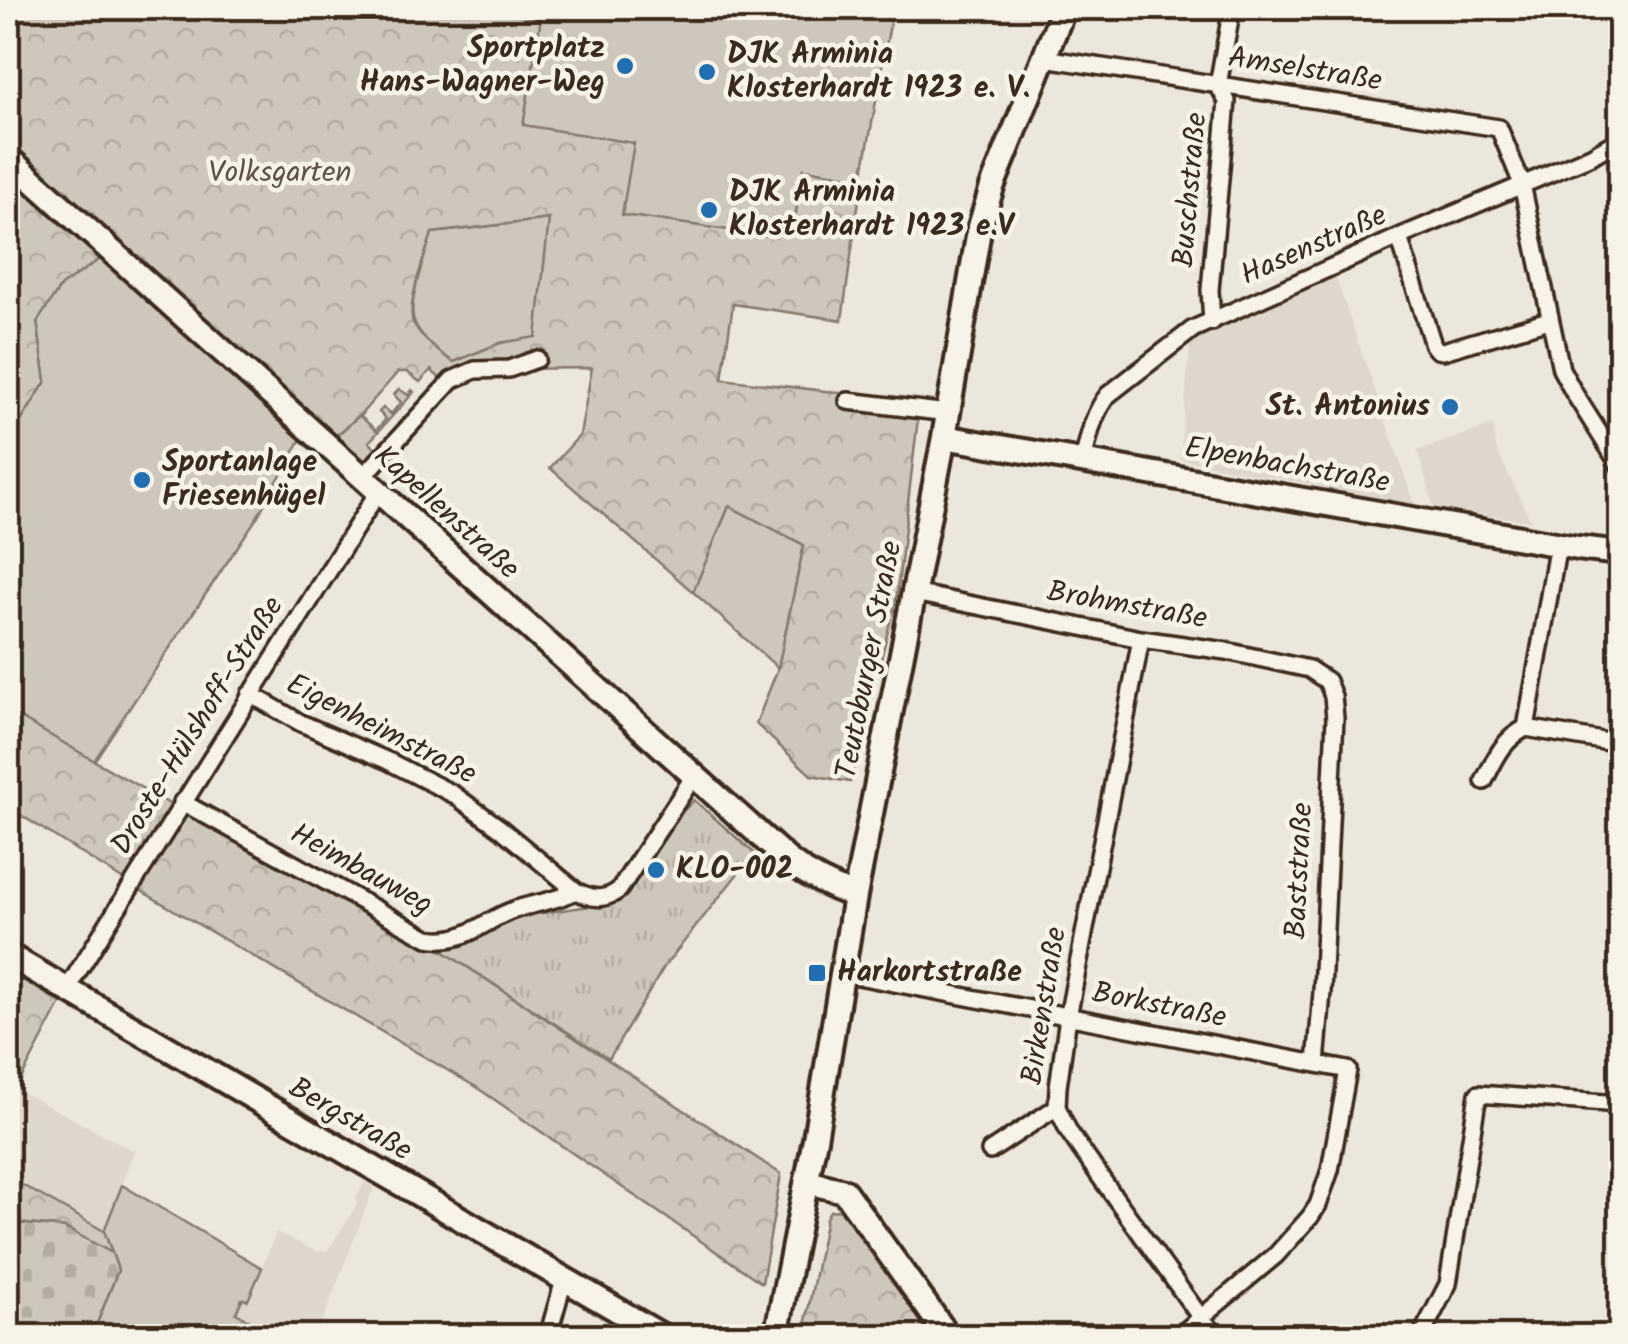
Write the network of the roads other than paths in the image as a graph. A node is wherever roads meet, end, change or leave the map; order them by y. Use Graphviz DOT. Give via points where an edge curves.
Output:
graph roads {
  1 [pos="1064,8"];
  2 [pos="1232,8"];
  3 [pos="1611,8"];
  4 [pos="1620,34"];
  5 [pos="1044,58"];
  6 [pos="1218,85"];
  7 [pos="1620,139"];
  8 [pos="8,158"];
  9 [pos="1522,184"];
  10 [pos="1399,237"];
  11 [pos="1549,320"];
  12 [pos="1212,322"];
  13 [pos="537,359"];
  14 [pos="848,402"];
  15 [pos="948,413"];
  16 [pos="944,437"];
  17 [pos="1084,461"];
  18 [pos="1620,466"];
  19 [pos="370,485"];
  20 [pos="1558,544"];
  21 [pos="1620,553"];
  22 [pos="914,593"];
  23 [pos="1141,638"];
  24 [pos="1327,681"];
  25 [pos="250,694"];
  26 [pos="1526,728"];
  27 [pos="1620,744"];
  28 [pos="694,776"];
  29 [pos="1484,781"];
  30 [pos="182,802"];
  31 [pos="576,891"];
  32 [pos="854,896"];
  33 [pos="8,955"];
  34 [pos="842,973"];
  35 [pos="67,989"];
  36 [pos="1068,1017"];
  37 [pos="1316,1064"];
  38 [pos="1620,1104"];
  39 [pos="1057,1107"];
  40 [pos="990,1152"];
  41 [pos="807,1182"];
  42 [pos="564,1280"];
  43 [pos="1201,1318"];
  44 [pos="548,1336"];
  45 [pos="662,1336"];
  46 [pos="776,1336"];
  47 [pos="948,1336"];
  48 [pos="1179,1336"];
  49 [pos="1217,1336"];
  50 [pos="1421,1336"];
  1 -- 5 [label="street, Teutoburger Straße"];
  2 -- 6 [label="street, Buschstraße"];
  3 -- 4 [label="street"];
  5 -- 6 [label="street, Amselstraße"];
  5 -- 15 [label="street, Teutoburger Straße" via="982,220"];
  6 -- 9 [label="street, Amselstraße" via="1499,128"];
  6 -- 12 [label="street, Buschstraße" via="1226,100"];
  7 -- 9 [label="street, Hasenstraße"];
  8 -- 19 [label="street, Kapellenstraße"];
  9 -- 10 [label="street, Hasenstraße"];
  9 -- 11 [label="street"];
  10 -- 11 [label="street" via="1437,350"];
  10 -- 12 [label="street, Hasenstraße"];
  11 -- 18 [label="street" via="1561,369"];
  12 -- 17 [label="street, Hasenstraße" via="1108,395 1091,426"];
  13 -- 19 [label="street, Droste-Hülshoff-Straße" via="452,380"];
  14 -- 15 [label="street"];
  15 -- 16 [label="street, Teutoburger Straße"];
  16 -- 17 [label="street, Elpenbachstraße"];
  16 -- 22 [label="street, Teutoburger Straße"];
  17 -- 20 [label="street, Elpenbachstraße"];
  19 -- 25 [label="street, Droste-Hülshoff-Straße"];
  19 -- 28 [label="street, Kapellenstraße"];
  20 -- 21 [label="street, Elpenbachstraße"];
  20 -- 26 [label="street"];
  22 -- 23 [label="street, Brohmstraße"];
  22 -- 32 [label="street, Teutoburger Straße"];
  23 -- 24 [label="street, Brohmstraße" via="1309,669"];
  23 -- 36 [label="street, Birkenstraße"];
  24 -- 37 [label="street, Baststraße" via="1334,730"];
  25 -- 30 [label="street, Droste-Hülshoff-Straße"];
  25 -- 31 [label="street, Eigenheimstraße" via="453,794"];
  26 -- 27 [label="street"];
  26 -- 29 [label="street" via="1501,747"];
  28 -- 31 [label="street" via="619,890 596,898"];
  28 -- 32 [label="street, Kapellenstraße" via="808,876"];
  30 -- 31 [label="street, Heimbauweg" via="428,938 461,938 503,914"];
  30 -- 35 [label="street, Droste-Hülshoff-Straße"];
  32 -- 34 [label="street, Teutoburger Straße"];
  33 -- 35 [label="street, Bergstraße"];
  34 -- 36 [label="street, Borkstraße"];
  34 -- 41 [label="street, Teutoburger Straße"];
  35 -- 42 [label="street, Bergstraße"];
  36 -- 37 [label="street, Borkstraße"];
  36 -- 39 [label="street, Birkenstraße"];
  37 -- 43 [label="street, Borkstraße" via="1348,1070 1334,1157 1318,1205 1289,1243"];
  38 -- 50 [label="street" via="1478,1094 1448,1284"];
  39 -- 40 [label="street"];
  39 -- 43 [label="street, Birkenstraße"];
  41 -- 46 [label="street, Teutoburger Straße"];
  41 -- 47 [label="street" via="844,1191"];
  42 -- 44 [label="street"];
  42 -- 45 [label="street, Bergstraße"];
  43 -- 48 [label="street"];
  43 -- 49 [label="street, Birkenstraße"];
}
